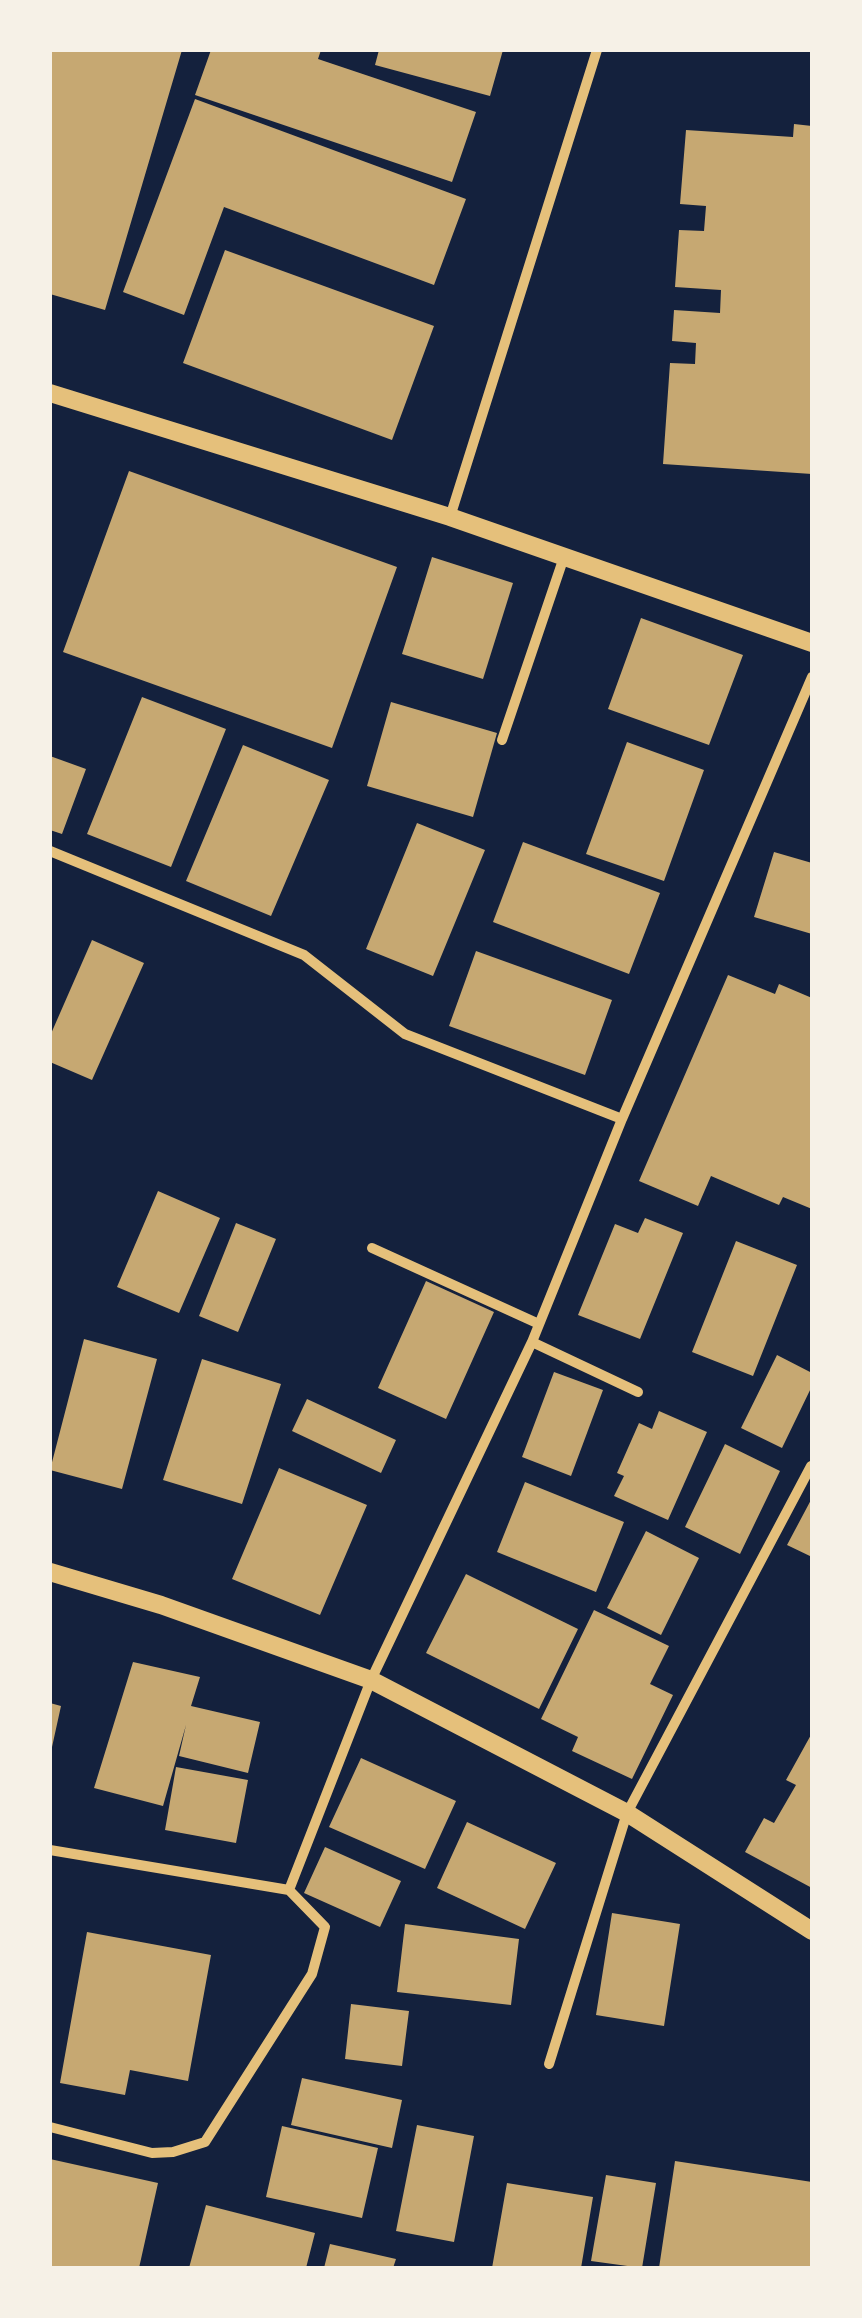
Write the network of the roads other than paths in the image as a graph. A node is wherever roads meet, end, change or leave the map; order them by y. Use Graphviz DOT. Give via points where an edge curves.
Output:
graph roads {
  1 [pos="597,50"];
  2 [pos="50,393"];
  3 [pos="450,517"];
  4 [pos="564,557"];
  5 [pos="812,643"];
  6 [pos="812,678"];
  7 [pos="502,740"];
  8 [pos="50,851"];
  9 [pos="622,1119"];
  10 [pos="372,1248"];
  11 [pos="539,1324"];
  12 [pos="532,1342"];
  13 [pos="638,1392"];
  14 [pos="811,1466"];
  15 [pos="50,1572"];
  16 [pos="371,1680"];
  17 [pos="626,1813"];
  18 [pos="50,1850"];
  19 [pos="289,1890"];
  20 [pos="812,1931"];
  21 [pos="549,2064"];
  22 [pos="50,2127"];
  1 -- 3 [label="street"];
  2 -- 3 [label="street"];
  3 -- 4 [label="street"];
  4 -- 5 [label="street"];
  4 -- 7 [label="street"];
  6 -- 9 [label="street"];
  8 -- 9 [label="street" via="304,954 405,1034"];
  9 -- 11 [label="street"];
  10 -- 11 [label="street"];
  11 -- 12 [label="street"];
  12 -- 13 [label="street"];
  12 -- 16 [label="street"];
  14 -- 17 [label="street"];
  15 -- 16 [label="street"];
  16 -- 17 [label="street"];
  16 -- 19 [label="street"];
  17 -- 20 [label="street"];
  17 -- 21 [label="street"];
  18 -- 19 [label="street"];
  19 -- 22 [label="street" via="324,1927 316,1963 205,2142 152,2154"];
}
